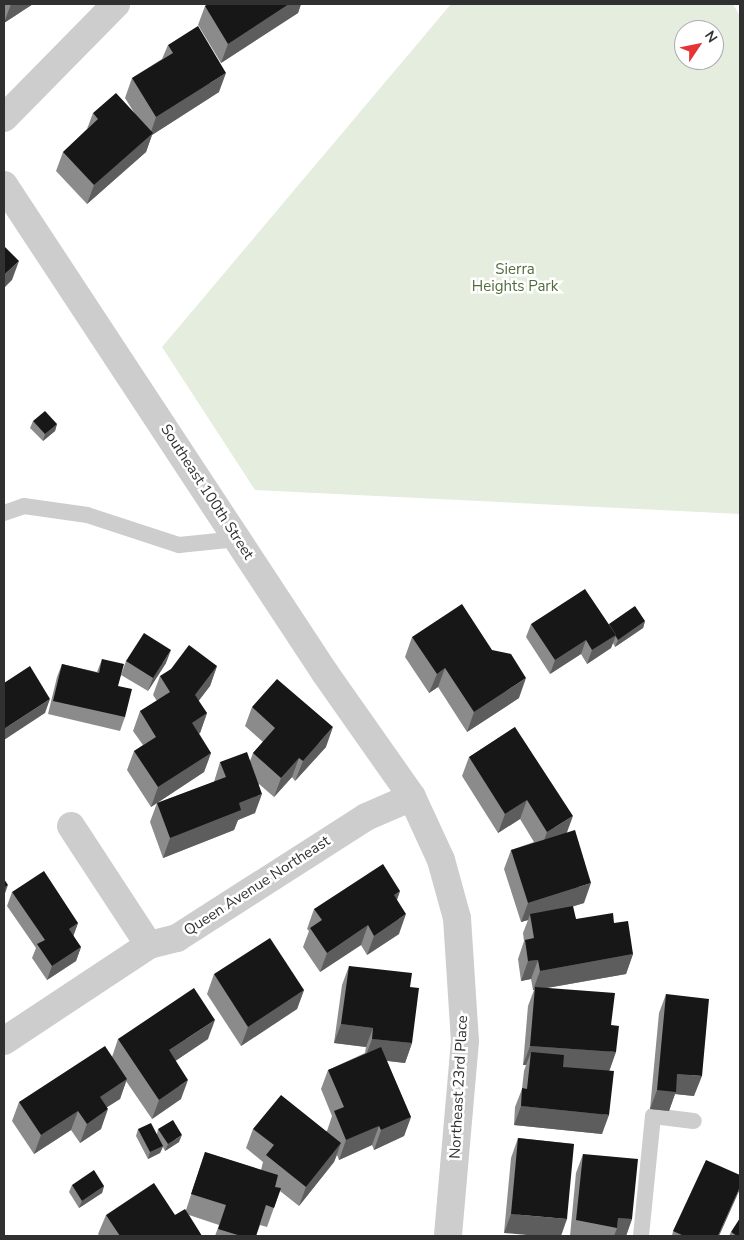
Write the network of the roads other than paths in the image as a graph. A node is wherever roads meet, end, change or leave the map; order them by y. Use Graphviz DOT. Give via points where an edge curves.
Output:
graph roads {
  1 [pos="116,4"];
  2 [pos="4,118"];
  3 [pos="4,185"];
  4 [pos="4,513"];
  5 [pos="238,539"];
  6 [pos="412,797"];
  7 [pos="71,826"];
  8 [pos="149,945"];
  9 [pos="4,1041"];
  10 [pos="694,1121"];
  11 [pos="448,1236"];
  12 [pos="641,1236"];
  1 -- 2 [label="street"];
  3 -- 5 [label="street, Southeast 100th Street"];
  4 -- 5 [label="lane" via="24,506 87,515 178,545"];
  5 -- 6 [label="street, Southeast 100th Street"];
  6 -- 8 [label="street, Queen Avenue Northeast" via="366,817 177,938"];
  6 -- 11 [label="street, Northeast 23rd Place" via="440,860 457,918 462,963 465,1041"];
  7 -- 8 [label="street"];
  8 -- 9 [label="street, Queen Avenue Northeast"];
  10 -- 12 [label="lane" via="653,1116"];
}
